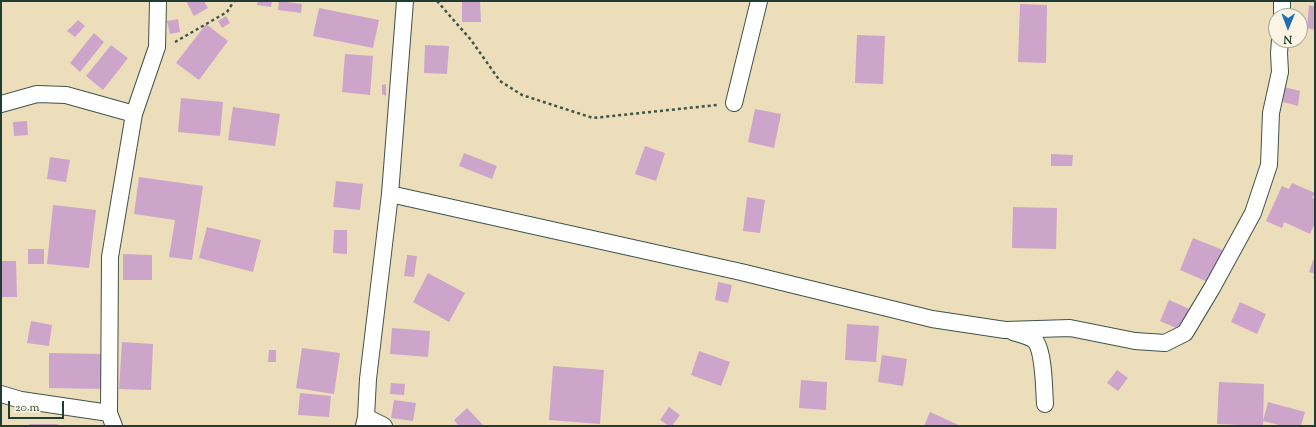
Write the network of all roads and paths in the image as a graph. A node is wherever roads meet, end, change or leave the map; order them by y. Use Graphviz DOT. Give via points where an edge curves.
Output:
graph roads {
  1 [pos="158,1"];
  2 [pos="234,1"];
  3 [pos="405,1"];
  4 [pos="437,1"];
  5 [pos="759,1"];
  6 [pos="171,46"];
  7 [pos="1279,48"];
  8 [pos="734,103"];
  9 [pos="1,104"];
  10 [pos="134,114"];
  11 [pos="390,194"];
  12 [pos="1005,330"];
  13 [pos="1,394"];
  14 [pos="1045,404"];
  15 [pos="112,419"];
  16 [pos="365,422"];
  17 [pos="384,426"];
  1 -- 10 [label="street" via="157,47"];
  2 -- 6 [label="path" via="227,12"];
  3 -- 11 [label="street"];
  4 -- 8 [label="path" via="471,40 500,81 522,95 593,118"];
  5 -- 8 [label="street"];
  7 -- 12 [label="street" via="1280,72 1271,113 1269,165 1253,213 1185,333 1165,343 1135,341 1070,328"];
  9 -- 10 [label="street" via="37,94 66,95"];
  10 -- 15 [label="street" via="110,257"];
  11 -- 12 [label="street" via="741,272 932,319"];
  11 -- 16 [label="street"];
  12 -- 14 [label="street" via="1036,341 1041,354"];
  13 -- 15 [label="street"];
  16 -- 17 [label="street"];
}
